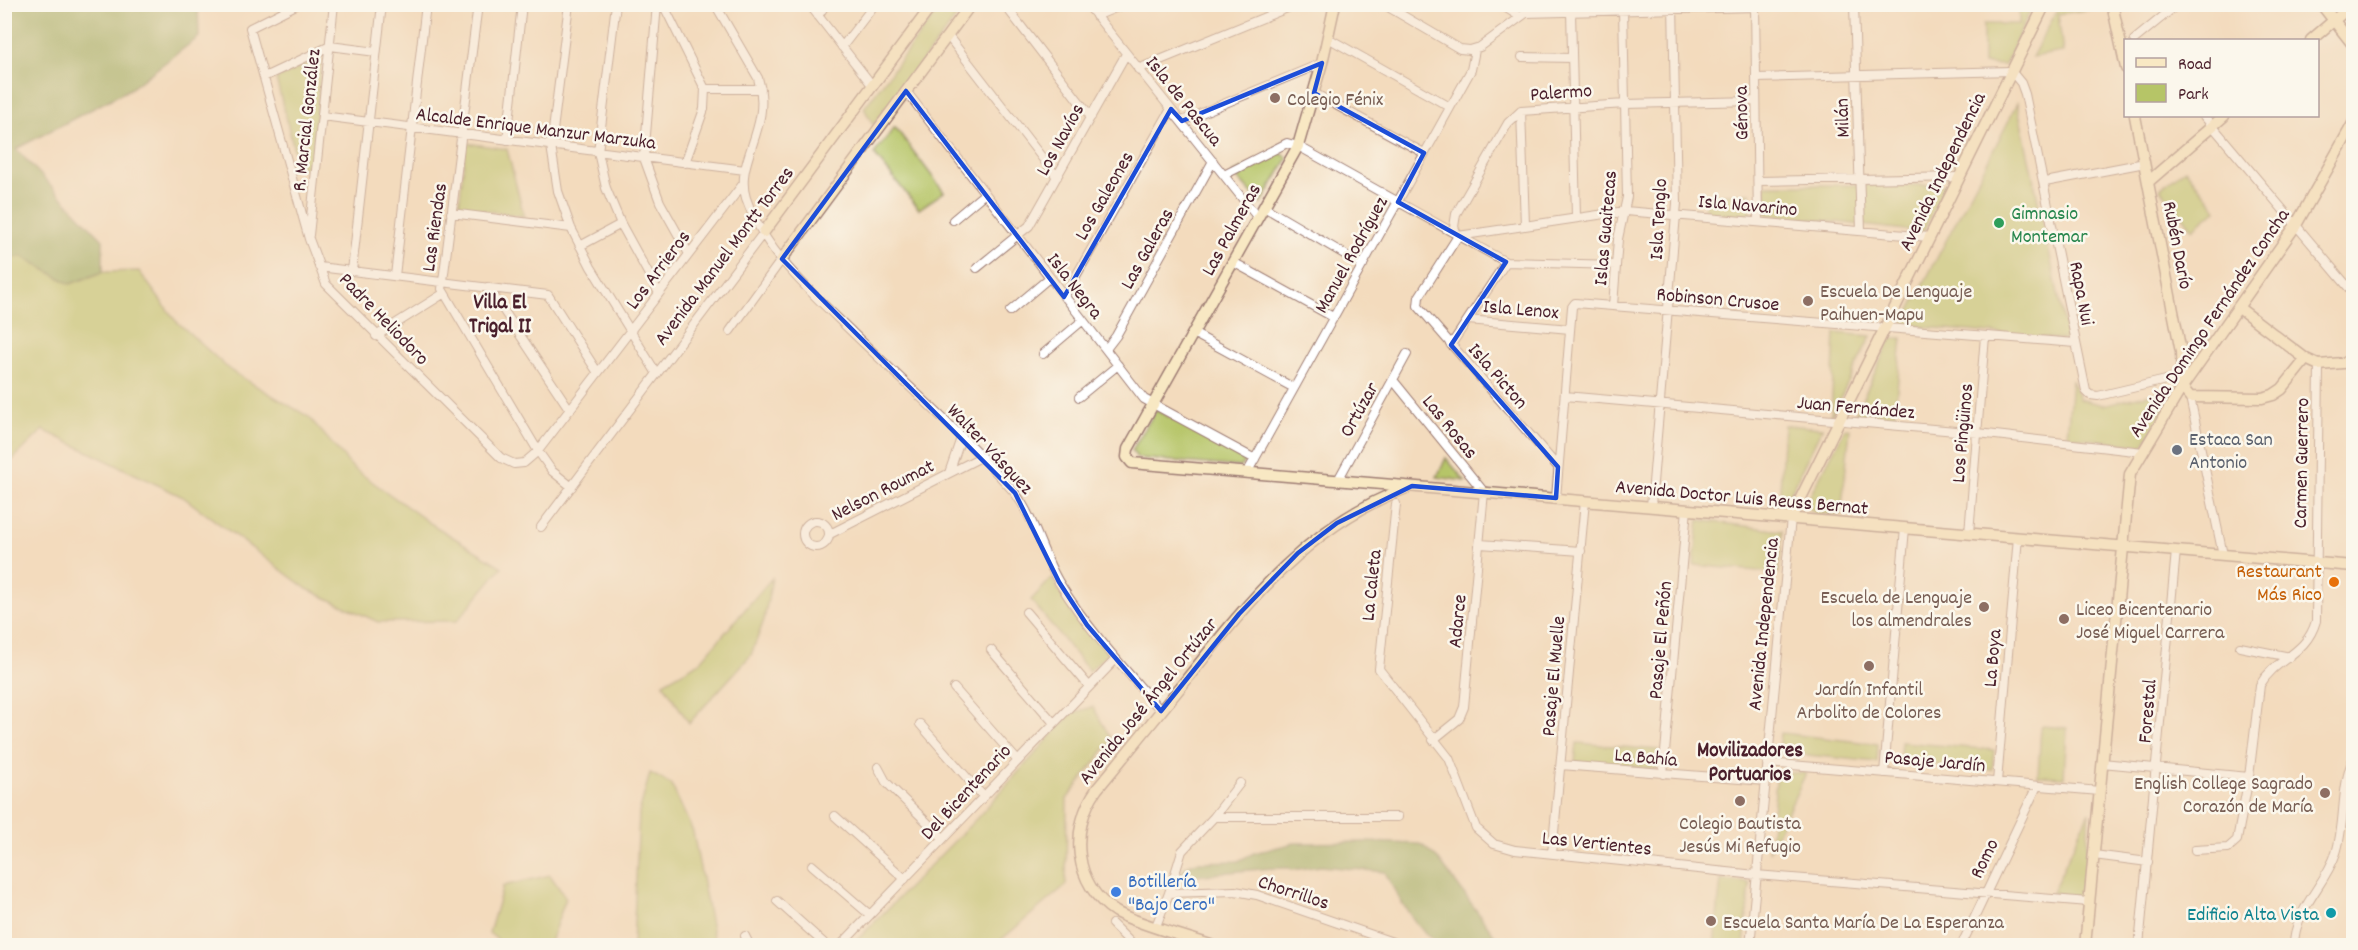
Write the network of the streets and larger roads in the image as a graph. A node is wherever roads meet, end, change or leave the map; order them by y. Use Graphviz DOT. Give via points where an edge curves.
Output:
graph roads {
  1 [pos="298,4"];
  2 [pos="334,4"];
  3 [pos="382,4"];
  4 [pos="426,4"];
  5 [pos="477,4"];
  6 [pos="522,4"];
  7 [pos="569,4"];
  8 [pos="616,4"];
  9 [pos="657,4"];
  10 [pos="663,4"];
  11 [pos="715,4"];
  12 [pos="809,4"];
  13 [pos="826,4"];
  14 [pos="875,4"];
  15 [pos="933,4"];
  16 [pos="971,4"];
  17 [pos="1004,4"];
  18 [pos="1087,4"];
  19 [pos="1125,4"];
  20 [pos="1298,4"];
  21 [pos="1335,4"];
  22 [pos="1383,4"];
  23 [pos="1500,4"];
  24 [pos="1854,4"];
  25 [pos="2045,4"];
  26 [pos="2112,4"];
  27 [pos="2178,4"];
  28 [pos="2321,4"];
  29 [pos="2353,4"];
  30 [pos="1673,6"];
  31 [pos="1755,6"];
  32 [pos="1513,8"];
  33 [pos="1589,8"];
  34 [pos="1623,9"];
  35 [pos="1570,11"];
  36 [pos="818,16"];
  37 [pos="1096,16"];
  38 [pos="1519,16"];
  39 [pos="2334,21"];
  40 [pos="948,36"];
  41 [pos="1328,38"];
  42 [pos="2138,39"];
  43 [pos="2312,39"];
  44 [pos="330,46"];
  45 [pos="2354,46"];
  46 [pos="842,47"];
  47 [pos="2124,49"];
  48 [pos="1475,50"];
  49 [pos="376,52"];
  50 [pos="1126,54"];
  51 [pos="1522,57"];
  52 [pos="1572,57"];
  53 [pos="1322,63"];
  54 [pos="1138,69"];
  55 [pos="2011,71"];
  56 [pos="1856,75"];
  57 [pos="264,76"];
  58 [pos="1756,78"];
  59 [pos="872,85"];
  60 [pos="705,89"];
  61 [pos="760,89"];
  62 [pos="906,91"];
  63 [pos="1314,93"];
  64 [pos="1756,101"];
  65 [pos="1675,103"];
  66 [pos="1625,104"];
  67 [pos="1450,107"];
  68 [pos="1573,108"];
  69 [pos="1171,109"];
  70 [pos="1521,111"];
  71 [pos="322,116"];
  72 [pos="1091,117"];
  73 [pos="2135,117"];
  74 [pos="2205,117"];
  75 [pos="2223,117"];
  76 [pos="1182,121"];
  77 [pos="368,122"];
  78 [pos="2354,122"];
  79 [pos="2212,125"];
  80 [pos="412,128"];
  81 [pos="462,135"];
  82 [pos="507,140"];
  83 [pos="551,146"];
  84 [pos="1298,146"];
  85 [pos="598,152"];
  86 [pos="1424,153"];
  87 [pos="644,158"];
  88 [pos="1213,161"];
  89 [pos="685,163"];
  90 [pos="2145,164"];
  91 [pos="745,170"];
  92 [pos="1224,175"];
  93 [pos="1057,177"];
  94 [pos="1959,177"];
  95 [pos="1860,178"];
  96 [pos="1758,181"];
  97 [pos="2045,182"];
  98 [pos="2148,182"];
  99 [pos="743,184"];
  100 [pos="984,194"];
  101 [pos="1398,202"];
  102 [pos="1264,207"];
  103 [pos="1624,212"];
  104 [pos="451,213"];
  105 [pos="1675,214"];
  106 [pos="1576,217"];
  107 [pos="1258,218"];
  108 [pos="953,220"];
  109 [pos="1758,222"];
  110 [pos="621,224"];
  111 [pos="1525,225"];
  112 [pos="2296,225"];
  113 [pos="571,228"];
  114 [pos="1861,231"];
  115 [pos="764,232"];
  116 [pos="1016,236"];
  117 [pos="1458,236"];
  118 [pos="1929,237"];
  119 [pos="309,239"];
  120 [pos="580,246"];
  121 [pos="689,254"];
  122 [pos="782,259"];
  123 [pos="1233,262"];
  124 [pos="1506,262"];
  125 [pos="1363,264"];
  126 [pos="1616,265"];
  127 [pos="320,267"];
  128 [pos="977,268"];
  129 [pos="352,271"];
  130 [pos="395,276"];
  131 [pos="1049,278"];
  132 [pos="442,281"];
  133 [pos="488,287"];
  134 [pos="659,293"];
  135 [pos="443,294"];
  136 [pos="2354,294"];
  137 [pos="1064,297"];
  138 [pos="1417,303"];
  139 [pos="1613,306"];
  140 [pos="2239,308"];
  141 [pos="1667,310"];
  142 [pos="1010,311"];
  143 [pos="1333,317"];
  144 [pos="1468,320"];
  145 [pos="1082,321"];
  146 [pos="1883,328"];
  147 [pos="1570,329"];
  148 [pos="630,331"];
  149 [pos="730,331"];
  150 [pos="1192,333"];
  151 [pos="376,336"];
  152 [pos="1985,336"];
  153 [pos="2076,344"];
  154 [pos="1451,345"];
  155 [pos="1106,350"];
  156 [pos="1044,354"];
  157 [pos="1407,354"];
  158 [pos="2306,359"];
  159 [pos="2354,362"];
  160 [pos="1118,365"];
  161 [pos="2319,365"];
  162 [pos="598,373"];
  163 [pos="657,374"];
  164 [pos="1393,380"];
  165 [pos="2183,381"];
  166 [pos="1294,388"];
  167 [pos="1565,396"];
  168 [pos="1079,397"];
  169 [pos="2190,397"];
  170 [pos="1660,404"];
  171 [pos="1152,405"];
  172 [pos="570,410"];
  173 [pos="1839,421"];
  174 [pos="1978,433"];
  175 [pos="961,438"];
  176 [pos="538,451"];
  177 [pos="2143,452"];
  178 [pos="981,457"];
  179 [pos="1128,459"];
  180 [pos="1255,459"];
  181 [pos="1558,467"];
  182 [pos="949,473"];
  183 [pos="1247,473"];
  184 [pos="1338,480"];
  185 [pos="1412,486"];
  186 [pos="572,487"];
  187 [pos="1484,492"];
  188 [pos="1556,498"];
  189 [pos="1585,501"];
  190 [pos="1396,504"];
  191 [pos="1651,506"];
  192 [pos="1687,509"];
  193 [pos="1791,518"];
  194 [pos="541,527"];
  195 [pos="1905,528"];
  196 [pos="1969,533"];
  197 [pos="830,534"];
  198 [pos="2018,537"];
  199 [pos="1480,544"];
  200 [pos="2123,546"];
  201 [pos="1581,551"];
  202 [pos="2176,551"];
  203 [pos="2223,555"];
  204 [pos="2315,562"];
  205 [pos="2354,566"];
  206 [pos="1026,612"];
  207 [pos="2240,647"];
  208 [pos="991,650"];
  209 [pos="2290,657"];
  210 [pos="1116,659"];
  211 [pos="1379,669"];
  212 [pos="1088,685"];
  213 [pos="954,688"];
  214 [pos="1161,711"];
  215 [pos="1053,722"];
  216 [pos="920,724"];
  217 [pos="1433,740"];
  218 [pos="2354,757"];
  219 [pos="1017,760"];
  220 [pos="1767,763"];
  221 [pos="2102,763"];
  222 [pos="1561,765"];
  223 [pos="878,767"];
  224 [pos="2157,768"];
  225 [pos="1884,773"];
  226 [pos="1663,774"];
  227 [pos="2249,777"];
  228 [pos="1765,781"];
  229 [pos="1997,782"];
  230 [pos="1240,783"];
  231 [pos="2037,786"];
  232 [pos="2100,791"];
  233 [pos="983,796"];
  234 [pos="2343,806"];
  235 [pos="2354,806"];
  236 [pos="835,816"];
  237 [pos="1214,817"];
  238 [pos="1398,817"];
  239 [pos="943,838"];
  240 [pos="2195,850"];
  241 [pos="1552,854"];
  242 [pos="2094,855"];
  243 [pos="2148,862"];
  244 [pos="812,865"];
  245 [pos="1756,875"];
  246 [pos="905,879"];
  247 [pos="1984,892"];
  248 [pos="1169,893"];
  249 [pos="777,901"];
  250 [pos="2090,902"];
  251 [pos="870,915"];
  252 [pos="1112,924"];
  253 [pos="1156,926"];
  254 [pos="745,936"];
  255 [pos="750,945"];
  256 [pos="828,945"];
  257 [pos="840,945"];
  258 [pos="1134,945"];
  259 [pos="1213,945"];
  260 [pos="1404,945"];
  261 [pos="1750,945"];
  262 [pos="1960,945"];
  263 [pos="2085,945"];
  264 [pos="2139,945"];
  265 [pos="2157,945"];
  266 [pos="2294,945"];
  1 -- 57 [label="street, Padre Heliodoro" via="250,28"];
  2 -- 44 [label="street, R. Marcial González"];
  3 -- 49 [label="street"];
  4 -- 80 [label="street"];
  5 -- 81 [label="street, Las Riendas"];
  6 -- 82 [label="street"];
  7 -- 83 [label="street"];
  8 -- 85 [label="street"];
  9 -- 87 [label="street"];
  10 -- 60 [label="street"];
  11 -- 61 [label="street" via="758,78"];
  12 -- 36 [label="street"];
  13 -- 36 [label="street"];
  14 -- 46 [label="street"];
  15 -- 59 [label="street, Avenida Manuel Montt Torres"];
  16 -- 40 [label="street"];
  17 -- 72 [label="street"];
  18 -- 37 [label="street, Isla de Pascua"];
  19 -- 37 [label="street"];
  20 -- 54 [label="street"];
  21 -- 41 [label="street, Las Palmeras"];
  22 -- 48 [label="street" via="1461,48"];
  23 -- 32 [label="street"];
  24 -- 56 [label="street, Milán"];
  25 -- 55 [label="street, Avenida Independencia"];
  26 -- 47 [label="street"];
  27 -- 42 [label="street"];
  28 -- 39 [label="street"];
  29 -- 39 [label="street"];
  30 -- 31 [label="street"];
  30 -- 34 [label="street"];
  30 -- 65 [label="street, Isla Tenglo"];
  31 -- 58 [label="street, Génova"];
  32 -- 38 [label="street"];
  33 -- 34 [label="street"];
  33 -- 35 [label="street"];
  34 -- 66 [label="street, Islas Guaitecas"];
  35 -- 38 [label="street"];
  35 -- 52 [label="street"];
  36 -- 46 [label="street"];
  37 -- 50 [label="street, Isla de Pascua"];
  38 -- 48 [label="street"];
  39 -- 43 [label="street"];
  39 -- 45 [label="street"];
  40 -- 62 [label="street"];
  40 -- 93 [label="street"];
  41 -- 53 [label="street, Las Palmeras"];
  41 -- 67 [label="street"];
  44 -- 49 [label="street"];
  44 -- 57 [label="street"];
  44 -- 71 [label="street, R. Marcial González"];
  46 -- 59 [label="street"];
  48 -- 67 [label="street, Manuel Rodríguez" via="1473,64"];
  49 -- 77 [label="street"];
  50 -- 54 [label="street, Isla de Pascua"];
  50 -- 72 [label="street, Los Navíos"];
  51 -- 52 [label="street"];
  52 -- 68 [label="street"];
  53 -- 63 [label="street, Las Palmeras"];
  53 -- 76 [label="street"];
  54 -- 69 [label="street, Isla de Pascua"];
  55 -- 56 [label="street"];
  55 -- 94 [label="street, Avenida Independencia"];
  55 -- 97 [label="street, Rapa Nui" via="2025,94"];
  56 -- 58 [label="street"];
  56 -- 95 [label="street, Milán"];
  57 -- 119 [label="street, Padre Heliodoro"];
  58 -- 64 [label="street, Génova"];
  59 -- 115 [label="street, Avenida Manuel Montt Torres"];
  60 -- 61 [label="street"];
  60 -- 89 [label="street" via="704,110"];
  61 -- 91 [label="street" via="761,120"];
  62 -- 100 [label="street, Isla Negra"];
  62 -- 122 [label="street"];
  63 -- 84 [label="street, Las Palmeras"];
  63 -- 86 [label="street"];
  64 -- 65 [label="street, Palermo"];
  64 -- 96 [label="street, Génova"];
  65 -- 66 [label="street, Palermo"];
  65 -- 105 [label="street, Isla Tenglo"];
  66 -- 68 [label="street, Palermo"];
  66 -- 103 [label="street, Islas Guaitecas"];
  67 -- 86 [label="street, Manuel Rodríguez"];
  68 -- 70 [label="street, Palermo"];
  68 -- 106 [label="street"];
  69 -- 76 [label="street, Isla de Pascua"];
  69 -- 137 [label="street, Los Galeones"];
  70 -- 111 [label="street"];
  70 -- 117 [label="street, Palermo" via="1508,123 1456,214 1454,227"];
  71 -- 77 [label="street, Alcalde Enrique Manzur Marzuka"];
  71 -- 119 [label="street, R. Marcial González"];
  72 -- 93 [label="street, Los Navíos"];
  73 -- 90 [label="street, Rubén Darío"];
  74 -- 79 [label="street"];
  75 -- 79 [label="street"];
  76 -- 88 [label="street, Isla de Pascua"];
  77 -- 80 [label="street, Alcalde Enrique Manzur Marzuka"];
  77 -- 129 [label="street"];
  78 -- 112 [label="street, Avenida Domingo Fernández Concha"];
  79 -- 98 [label="street"];
  79 -- 112 [label="street"];
  80 -- 81 [label="street, Alcalde Enrique Manzur Marzuka"];
  80 -- 130 [label="street"];
  81 -- 82 [label="street, Alcalde Enrique Manzur Marzuka"];
  81 -- 104 [label="street, Las Riendas"];
  82 -- 83 [label="street, Alcalde Enrique Manzur Marzuka"];
  83 -- 85 [label="street, Alcalde Enrique Manzur Marzuka"];
  83 -- 113 [label="street" via="558,191"];
  84 -- 92 [label="street" via="1287,143"];
  84 -- 101 [label="street"];
  84 -- 102 [label="street, Las Palmeras"];
  85 -- 87 [label="street, Alcalde Enrique Manzur Marzuka"];
  85 -- 110 [label="street" via="606,188"];
  86 -- 101 [label="street, Manuel Rodríguez"];
  87 -- 89 [label="street, Alcalde Enrique Manzur Marzuka"];
  87 -- 121 [label="street" via="660,202"];
  88 -- 92 [label="street, Isla de Pascua"];
  88 -- 155 [label="street, Las Galeras"];
  89 -- 91 [label="street, Alcalde Enrique Manzur Marzuka"];
  90 -- 97 [label="street"];
  90 -- 98 [label="street, Rubén Darío"];
  91 -- 99 [label="street"];
  92 -- 107 [label="street, Isla de Pascua"];
  93 -- 116 [label="street, Los Navíos" via="1029,226"];
  94 -- 95 [label="street, Isla Navarino"];
  94 -- 118 [label="street, Avenida Independencia"];
  95 -- 96 [label="street, Isla Navarino"];
  95 -- 114 [label="street, Milán"];
  96 -- 109 [label="street, Génova"];
  97 -- 153 [label="street, Rapa Nui"];
  98 -- 165 [label="street, Rubén Darío" via="2181,352"];
  99 -- 115 [label="street, Walter Vásquez" via="752,214"];
  99 -- 121 [label="street, Los Arrieros"];
  100 -- 108 [label="street"];
  100 -- 116 [label="street, Isla Negra"];
  101 -- 117 [label="street"];
  101 -- 125 [label="street, Manuel Rodríguez"];
  102 -- 107 [label="street, Las Palmeras"];
  102 -- 125 [label="street"];
  103 -- 105 [label="street, Isla Navarino"];
  103 -- 106 [label="street, Isla Navarino"];
  103 -- 126 [label="street, Islas Guaitecas"];
  104 -- 113 [label="street"];
  104 -- 132 [label="street, Las Riendas"];
  105 -- 109 [label="street, Isla Navarino"];
  105 -- 141 [label="street, Isla Tenglo"];
  106 -- 111 [label="street, Isla Navarino"];
  107 -- 123 [label="street, Las Palmeras"];
  109 -- 114 [label="street, Isla Navarino"];
  110 -- 120 [label="street"];
  110 -- 134 [label="street"];
  111 -- 117 [label="street, Isla Navarino"];
  112 -- 136 [label="street"];
  112 -- 140 [label="street, Avenida Domingo Fernández Concha"];
  113 -- 120 [label="street"];
  114 -- 118 [label="street, Isla Navarino"];
  115 -- 122 [label="street, Walter Vásquez"];
  115 -- 163 [label="street, Avenida Manuel Montt Torres"];
  116 -- 128 [label="street, Los Navíos"];
  116 -- 131 [label="street, Isla Negra"];
  117 -- 124 [label="street"];
  117 -- 138 [label="street, Palermo"];
  118 -- 146 [label="street, Avenida Independencia"];
  119 -- 127 [label="street, Padre Heliodoro"];
  120 -- 148 [label="street"];
  121 -- 134 [label="street, Los Arrieros"];
  122 -- 149 [label="street"];
  122 -- 175 [label="street, Walter Vásquez" via="798,280"];
  123 -- 143 [label="street"];
  123 -- 150 [label="street, Las Palmeras"];
  124 -- 126 [label="street"];
  124 -- 144 [label="street"];
  125 -- 143 [label="street, Manuel Rodríguez"];
  126 -- 139 [label="street, Islas Guaitecas"];
  127 -- 129 [label="street"];
  127 -- 151 [label="street, Padre Heliodoro" via="329,289"];
  129 -- 130 [label="street"];
  130 -- 132 [label="street"];
  131 -- 137 [label="street, Isla Negra"];
  131 -- 142 [label="street"];
  132 -- 133 [label="street"];
  132 -- 135 [label="street, Las Riendas"];
  133 -- 162 [label="street" via="548,295"];
  133 -- 172 [label="street"];
  134 -- 148 [label="street, Los Arrieros"];
  135 -- 151 [label="street"];
  135 -- 176 [label="street, Las Riendas"];
  137 -- 145 [label="street, Isla Negra"];
  138 -- 154 [label="street, Isla Picton"];
  139 -- 141 [label="street, Robinson Crusoe"];
  139 -- 147 [label="street, Robinson Crusoe" via="1574,304"];
  140 -- 158 [label="street"];
  140 -- 165 [label="street, Avenida Domingo Fernández Concha"];
  141 -- 146 [label="street, Robinson Crusoe"];
  141 -- 170 [label="street, Isla Tenglo"];
  143 -- 166 [label="street, Manuel Rodríguez"];
  144 -- 147 [label="street, Isla Lenox"];
  144 -- 154 [label="street"];
  145 -- 155 [label="street, Isla Negra"];
  145 -- 156 [label="street"];
  146 -- 152 [label="street, Robinson Crusoe"];
  146 -- 173 [label="street, Avenida Independencia"];
  147 -- 167 [label="street"];
  148 -- 162 [label="street, Los Arrieros"];
  148 -- 163 [label="street"];
  150 -- 166 [label="street"];
  150 -- 171 [label="street, Las Palmeras"];
  151 -- 176 [label="street, Padre Heliodoro" via="501,458 522,464"];
  152 -- 153 [label="street, Robinson Crusoe"];
  152 -- 174 [label="street, Los Pingüinos"];
  153 -- 165 [label="street, Rapa Nui" via="2086,391 2094,396"];
  154 -- 181 [label="street, Isla Picton"];
  155 -- 160 [label="street, Isla Negra"];
  157 -- 164 [label="street, Ortúzar"];
  158 -- 161 [label="street"];
  158 -- 169 [label="street" via="2282,389 2268,397"];
  159 -- 161 [label="street"];
  160 -- 168 [label="street"];
  160 -- 171 [label="street, Isla Negra"];
  161 -- 204 [label="street, Carmen Guerrero"];
  162 -- 172 [label="street, Los Arrieros"];
  163 -- 186 [label="street, Avenida Manuel Montt Torres"];
  164 -- 184 [label="street, Ortúzar"];
  164 -- 187 [label="street, Las Rosas"];
  165 -- 169 [label="street"];
  165 -- 177 [label="street, Avenida Domingo Fernández Concha"];
  166 -- 180 [label="street, Manuel Rodríguez"];
  167 -- 170 [label="street, Juan Fernández"];
  167 -- 181 [label="street"];
  169 -- 203 [label="street"];
  170 -- 173 [label="street, Juan Fernández"];
  170 -- 191 [label="street, Isla Tenglo"];
  171 -- 179 [label="street, Las Palmeras" via="1128,449"];
  171 -- 180 [label="street, Isla Negra"];
  172 -- 176 [label="street, Los Arrieros"];
  173 -- 174 [label="street, Juan Fernández"];
  173 -- 193 [label="street, Avenida Independencia"];
  174 -- 177 [label="street, Juan Fernández"];
  174 -- 196 [label="street, Los Pingüinos"];
  175 -- 178 [label="street, Walter Vásquez"];
  175 -- 182 [label="street, Nelson Roumat"];
  176 -- 186 [label="street, Las Riendas" via="552,471"];
  177 -- 200 [label="street, Avenida Domingo Fernández Concha" via="2130,474"];
  178 -- 182 [label="street, Nelson Roumat"];
  178 -- 210 [label="street, Walter Vásquez" via="1021,501 1059,582 1087,625"];
  179 -- 183 [label="street, Avenida Doctor Luis Reuss Bernat" via="1138,465"];
  180 -- 183 [label="street, Manuel Rodríguez"];
  181 -- 188 [label="street"];
  182 -- 197 [label="street, Nelson Roumat"];
  183 -- 184 [label="street, Avenida Doctor Luis Reuss Bernat"];
  184 -- 185 [label="street, Avenida Doctor Luis Reuss Bernat"];
  185 -- 187 [label="street, Avenida Doctor Luis Reuss Bernat"];
  185 -- 214 [label="street, Avenida José Ángel Ortúzar" via="1355,512 1298,554 1239,614"];
  186 -- 194 [label="street, Avenida Manuel Montt Torres"];
  187 -- 188 [label="street, Avenida Doctor Luis Reuss Bernat"];
  187 -- 199 [label="street, Adarce"];
  188 -- 189 [label="street, Avenida Doctor Luis Reuss Bernat"];
  189 -- 191 [label="street, Avenida Doctor Luis Reuss Bernat"];
  189 -- 201 [label="street, Pasaje El Muelle"];
  190 -- 211 [label="street, La Caleta"];
  191 -- 192 [label="street, Avenida Doctor Luis Reuss Bernat"];
  192 -- 193 [label="street, Avenida Doctor Luis Reuss Bernat"];
  192 -- 226 [label="street, Pasaje El Peñón"];
  193 -- 195 [label="street, Avenida Doctor Luis Reuss Bernat"];
  193 -- 220 [label="street, Avenida Independencia"];
  195 -- 196 [label="street, Avenida Doctor Luis Reuss Bernat"];
  195 -- 225 [label="street"];
  196 -- 198 [label="street, Avenida Doctor Luis Reuss Bernat"];
  198 -- 200 [label="street, Avenida Doctor Luis Reuss Bernat"];
  198 -- 229 [label="street, La Boya"];
  199 -- 201 [label="street"];
  199 -- 217 [label="street, Adarce" via="1463,711 1456,722"];
  200 -- 202 [label="street, Avenida Doctor Luis Reuss Bernat"];
  200 -- 221 [label="street, Avenida Domingo Fernández Concha"];
  201 -- 222 [label="street, Pasaje El Muelle"];
  202 -- 203 [label="street, Avenida Doctor Luis Reuss Bernat"];
  202 -- 224 [label="street, Forestal"];
  203 -- 204 [label="street, Avenida Doctor Luis Reuss Bernat"];
  204 -- 205 [label="street, Avenida Doctor Luis Reuss Bernat"];
  204 -- 209 [label="street, Carmen Guerrero" via="2316,621 2308,642"];
  206 -- 212 [label="street"];
  207 -- 209 [label="street"];
  208 -- 215 [label="street"];
  209 -- 227 [label="street, Carmen Guerrero" via="2267,676 2258,690"];
  210 -- 212 [label="street, Del Bicentenario"];
  210 -- 214 [label="street, Walter Vásquez"];
  211 -- 217 [label="street, Las Vertientes"];
  212 -- 215 [label="street, Del Bicentenario"];
  213 -- 219 [label="street"];
  214 -- 253 [label="street, Avenida José Ángel Ortúzar" via="1091,797 1078,842 1084,873 1102,900 1119,913"];
  215 -- 219 [label="street, Del Bicentenario"];
  216 -- 233 [label="street"];
  217 -- 241 [label="street, Las Vertientes" via="1453,765 1469,814 1482,835 1507,849"];
  218 -- 234 [label="street" via="2345,783"];
  219 -- 233 [label="street, Del Bicentenario"];
  220 -- 225 [label="street, Pasaje Jardín"];
  220 -- 228 [label="street, Avenida Independencia"];
  221 -- 224 [label="street"];
  221 -- 232 [label="street, Avenida Domingo Fernández Concha"];
  222 -- 226 [label="street, La Bahía"];
  222 -- 241 [label="street, Pasaje El Muelle"];
  223 -- 239 [label="street" via="886,782"];
  224 -- 227 [label="street"];
  224 -- 243 [label="street, Forestal"];
  225 -- 229 [label="street, Pasaje Jardín"];
  226 -- 228 [label="street, La Bahía"];
  227 -- 240 [label="street, Carmen Guerrero" via="2237,840 2228,848"];
  228 -- 245 [label="street, Avenida Independencia"];
  229 -- 231 [label="street, Pasaje Jardín"];
  230 -- 237 [label="street"];
  231 -- 232 [label="street, Pasaje Jardín"];
  231 -- 247 [label="street, Romo"];
  232 -- 242 [label="street, Avenida Domingo Fernández Concha"];
  233 -- 239 [label="street, Del Bicentenario"];
  234 -- 235 [label="street"];
  234 -- 266 [label="street" via="2336,852 2326,876 2300,915"];
  236 -- 246 [label="street"];
  237 -- 238 [label="street"];
  237 -- 248 [label="street" via="1182,851"];
  239 -- 246 [label="street, Del Bicentenario"];
  241 -- 245 [label="street, Las Vertientes"];
  242 -- 243 [label="street"];
  242 -- 250 [label="street, Avenida Domingo Fernández Concha"];
  243 -- 264 [label="street, Forestal"];
  244 -- 251 [label="street"];
  245 -- 247 [label="street, Las Vertientes"];
  245 -- 261 [label="street, Avenida Independencia"];
  246 -- 251 [label="street, Del Bicentenario"];
  247 -- 250 [label="street, Las Vertientes"];
  247 -- 262 [label="street, Romo"];
  248 -- 253 [label="street"];
  248 -- 260 [label="street, Chorrillos" via="1235,891 1257,895"];
  249 -- 256 [label="street"];
  250 -- 263 [label="street, Avenida Domingo Fernández Concha"];
  251 -- 257 [label="street, Del Bicentenario"];
  252 -- 258 [label="street"];
  253 -- 259 [label="street, Avenida José Ángel Ortúzar"];
  254 -- 255 [label="street"];
  264 -- 265 [label="street"];
}
